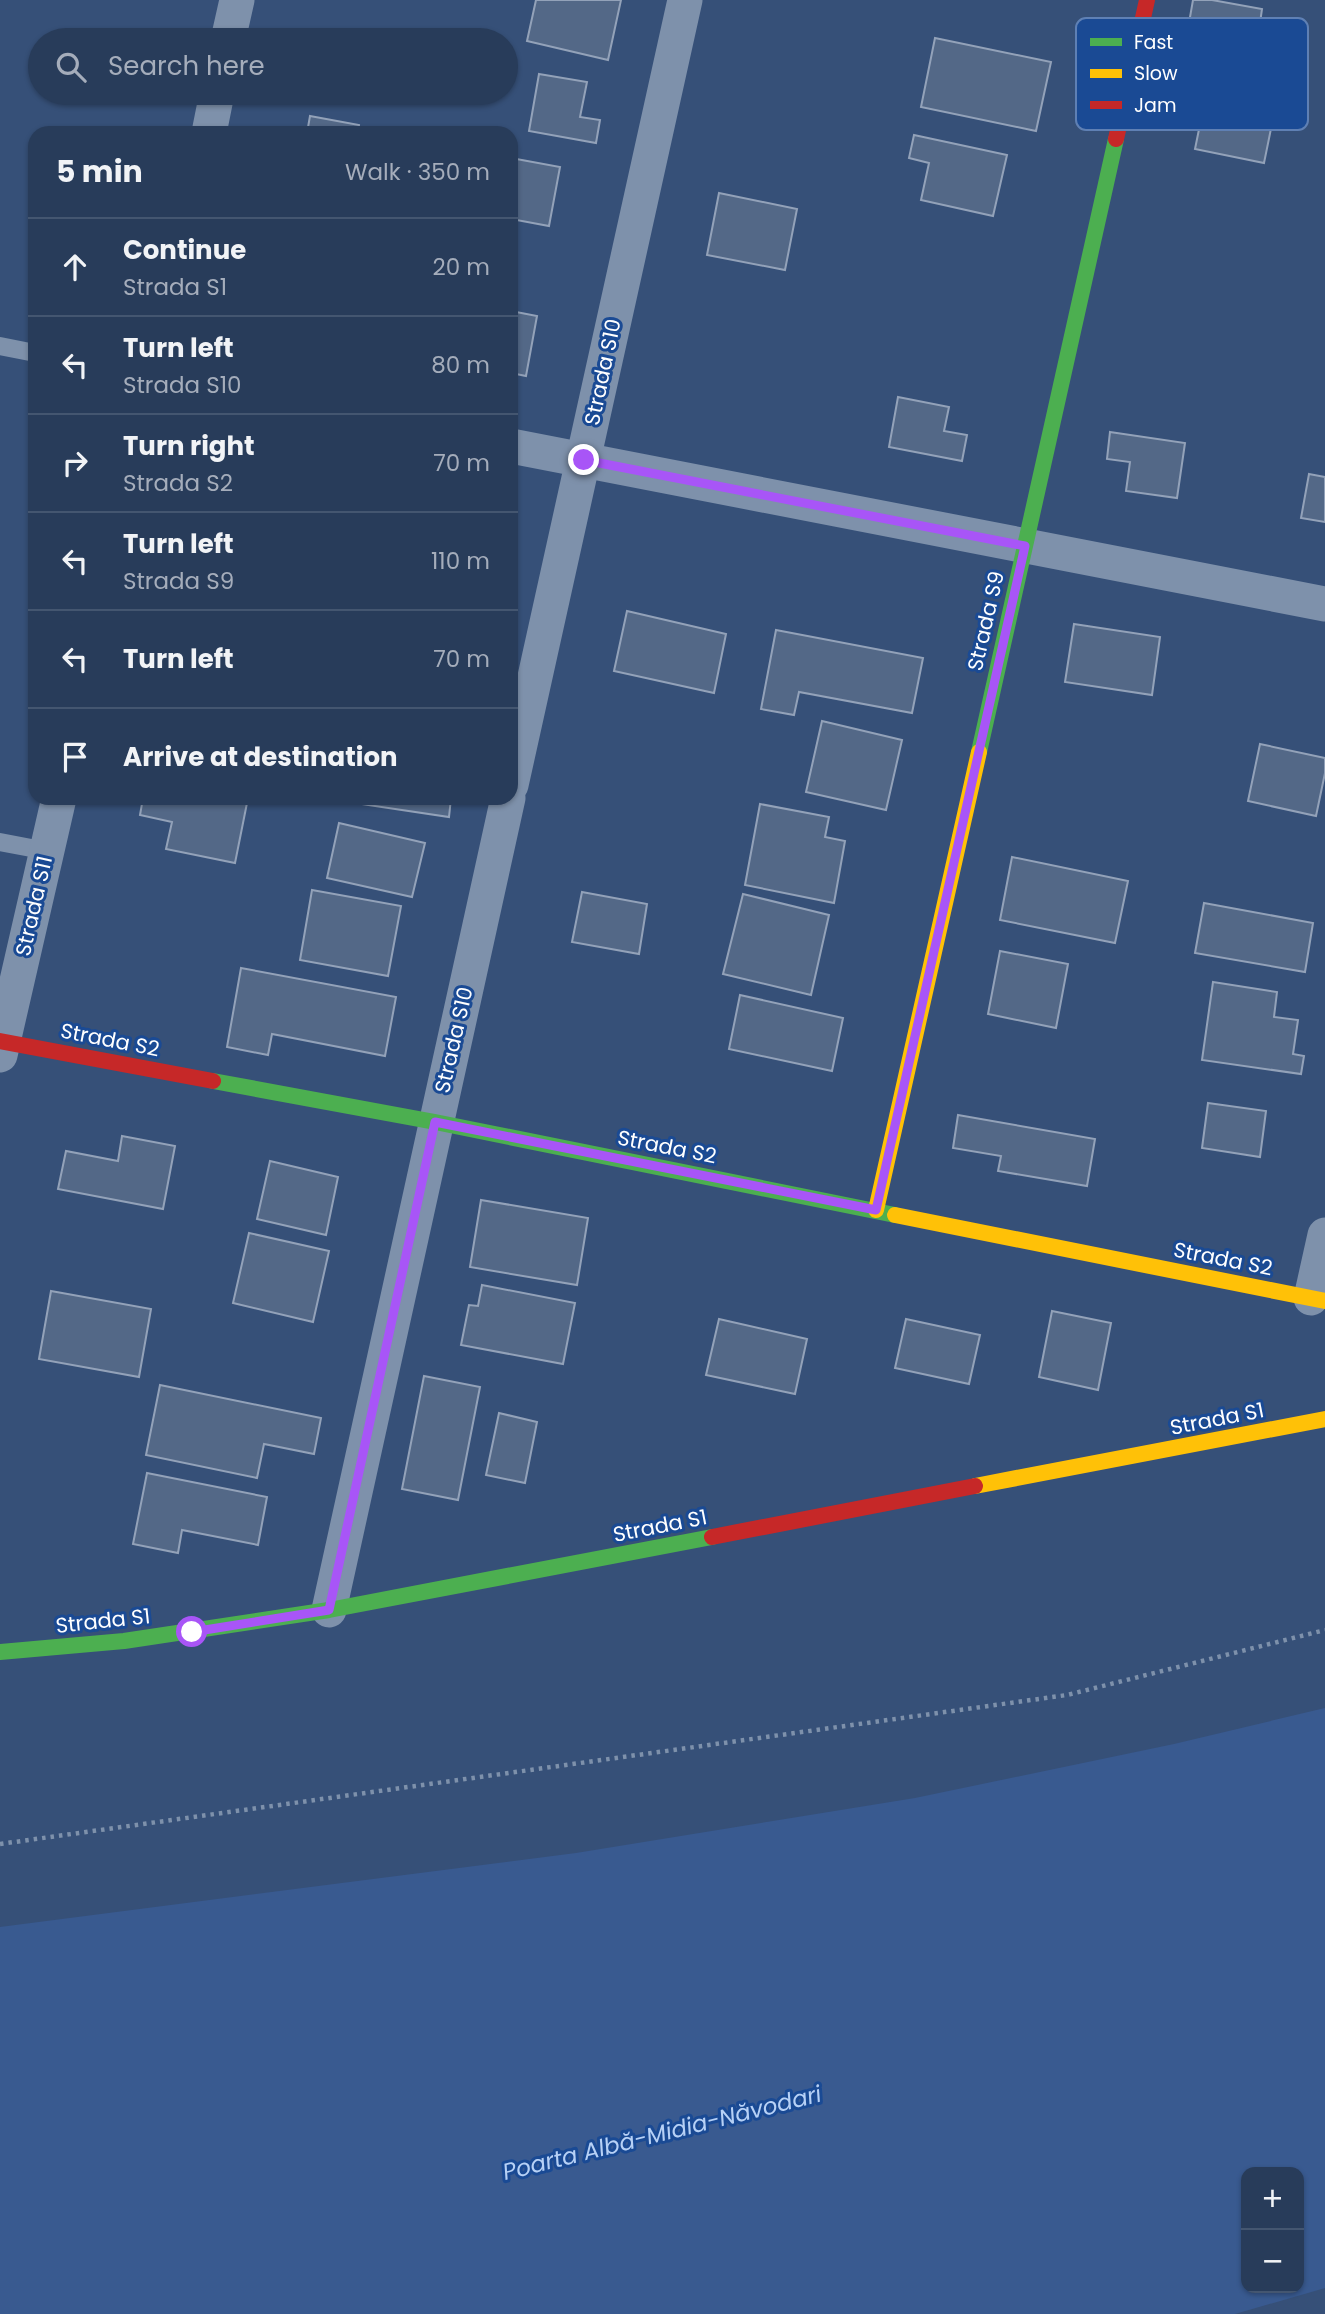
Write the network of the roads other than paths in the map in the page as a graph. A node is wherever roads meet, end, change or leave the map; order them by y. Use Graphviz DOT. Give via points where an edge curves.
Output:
graph roads {
  1 [pos="237,0"];
  2 [pos="685,0"];
  3 [pos="1147,0"];
  4 [pos="1143,18"];
  5 [pos="231,28"];
  6 [pos="215,105"];
  7 [pos="210,126"];
  8 [pos="1118,130"];
  9 [pos="0,346"];
  10 [pos="28,352"];
  11 [pos="518,447"];
  12 [pos="584,460"];
  13 [pos="1025,546"];
  14 [pos="1325,604"];
  15 [pos="518,754"];
  16 [pos="57,805"];
  17 [pos="506,805"];
  18 [pos="0,842"];
  19 [pos="47,851"];
  20 [pos="1,1045"];
  21 [pos="435,1122"];
  22 [pos="876,1210"];
  23 [pos="1325,1235"];
  24 [pos="1318,1300"];
  25 [pos="1325,1419"];
  26 [pos="329,1610"];
  27 [pos="0,1652"];
  1 -- 5 [label="street"];
  2 -- 12 [label="street, Strada S10"];
  3 -- 4 [label="street, Strada S9"];
  6 -- 7 [label="street"];
  8 -- 13 [label="street, Strada S9"];
  9 -- 10 [label="lane"];
  11 -- 12 [label="street"];
  12 -- 13 [label="street"];
  12 -- 15 [label="street, Strada S10"];
  13 -- 14 [label="street"];
  13 -- 22 [label="street, Strada S9"];
  16 -- 19 [label="street, Strada S11"];
  17 -- 21 [label="street, Strada S10"];
  18 -- 19 [label="lane"];
  19 -- 20 [label="street, Strada S11"];
  20 -- 21 [label="street, Strada S2"];
  21 -- 22 [label="street, Strada S2"];
  21 -- 26 [label="street, Strada S10"];
  22 -- 24 [label="street, Strada S2"];
  23 -- 24 [label="street"];
  25 -- 26 [label="street, Strada S1"];
  26 -- 27 [label="street, Strada S1" via="124,1641"];
}
